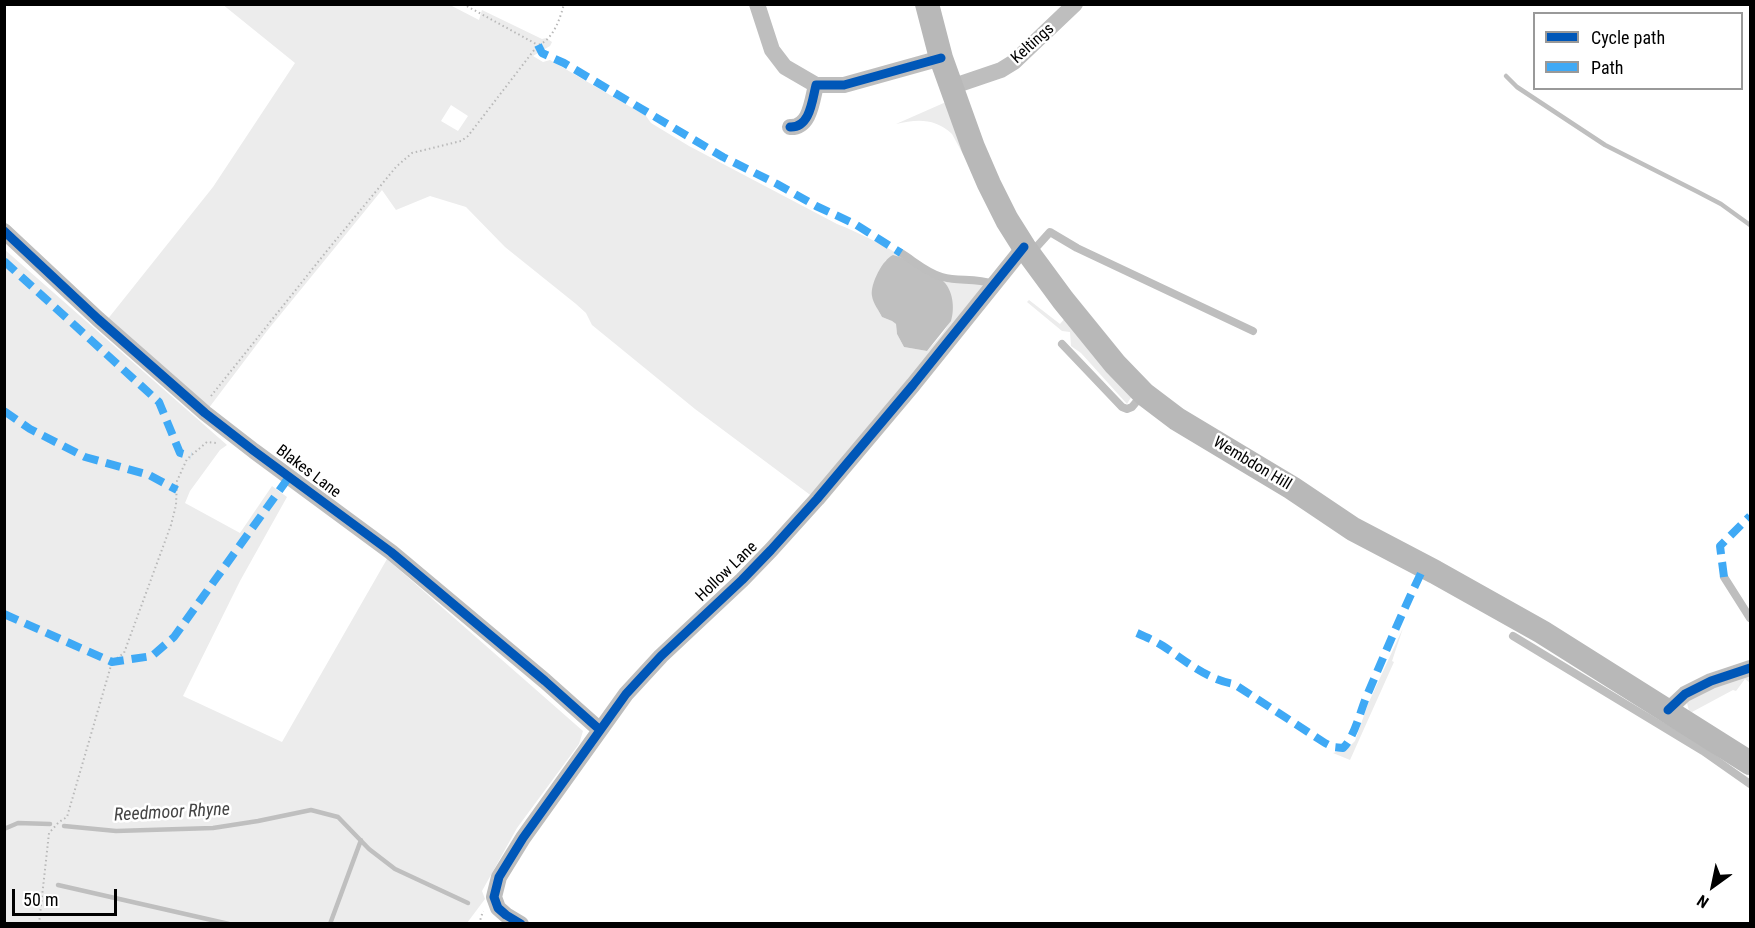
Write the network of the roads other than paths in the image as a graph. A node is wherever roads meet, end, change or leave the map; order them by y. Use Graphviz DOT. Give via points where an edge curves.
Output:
graph roads {
  1 [pos="757,4"];
  2 [pos="927,4"];
  3 [pos="1075,4"];
  4 [pos="941,58"];
  5 [pos="816,85"];
  6 [pos="951,87"];
  7 [pos="790,127"];
  8 [pos="4,231"];
  9 [pos="1026,251"];
  10 [pos="901,253"];
  11 [pos="993,284"];
  12 [pos="1253,331"];
  13 [pos="1062,344"];
  14 [pos="1144,394"];
  15 [pos="1724,577"];
  16 [pos="1750,618"];
  17 [pos="1750,668"];
  18 [pos="1594,676"];
  19 [pos="1668,710"];
  20 [pos="600,730"];
  21 [pos="1747,771"];
  22 [pos="521,924"];
  1 -- 5 [label="street" via="772,50 785,67"];
  2 -- 4 [label="main road, Wembdon Hill"];
  3 -- 6 [label="street, Keltings" via="1014,62"];
  4 -- 5 [label="street" via="844,85"];
  4 -- 6 [label="main road, Wembdon Hill"];
  5 -- 7 [label="street" via="805,119 801,125"];
  6 -- 9 [label="main road, Wembdon Hill" via="989,184"];
  8 -- 20 [label="street, Blakes Lane" via="206,413 391,552"];
  9 -- 11 [label="street, Hollow Lane"];
  9 -- 12 [label="lane" via="1050,232"];
  9 -- 14 [label="main road, Wembdon Hill" via="1093,337"];
  10 -- 11 [label="lane" via="942,277 981,279"];
  11 -- 20 [label="street, Hollow Lane" via="817,499 742,580 638,680"];
  13 -- 14 [label="lane" via="1122,407 1127,410"];
  14 -- 18 [label="main road, Wembdon Hill" via="1353,529 1435,572 1522,635"];
  15 -- 16 [label="lane"];
  17 -- 19 [label="street" via="1685,694"];
  18 -- 19 [label="main road, Wembdon Hill"];
  18 -- 21 [label="lane" via="1703,751"];
  19 -- 21 [label="main road, Wembdon Hill"];
  20 -- 22 [label="street, Hollow Lane" via="499,877 494,897 498,908"];
}
